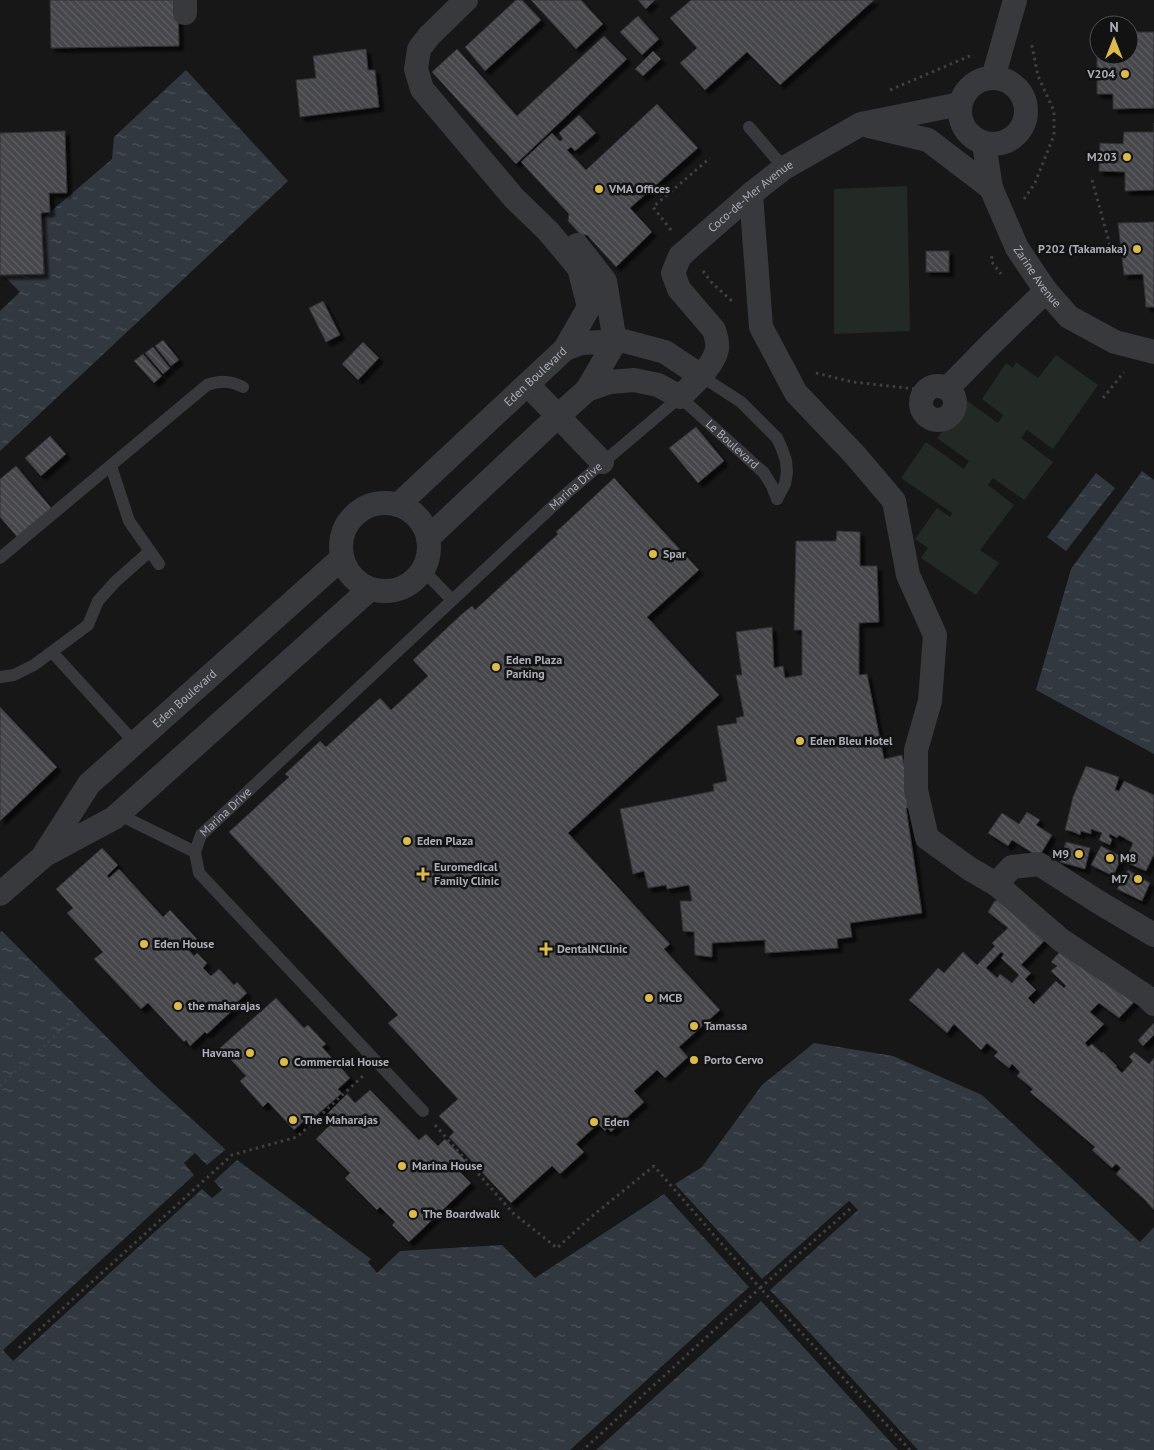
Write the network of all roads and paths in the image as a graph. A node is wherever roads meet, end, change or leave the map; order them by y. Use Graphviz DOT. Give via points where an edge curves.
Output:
graph roads {
  1 [pos="466,0"];
  2 [pos="1015,0"];
  3 [pos="1030,34"];
  4 [pos="993,78"];
  5 [pos="960,104"];
  6 [pos="861,124"];
  7 [pos="749,127"];
  8 [pos="984,144"];
  9 [pos="480,156"];
  10 [pos="784,168"];
  11 [pos="1092,180"];
  12 [pos="991,188"];
  13 [pos="750,194"];
  14 [pos="1007,224"];
  15 [pos="1110,245"];
  16 [pos="1003,277"];
  17 [pos="1046,291"];
  18 [pos="615,342"];
  19 [pos="565,349"];
  20 [pos="1145,349"];
  21 [pos="701,376"];
  22 [pos="528,385"];
  23 [pos="243,388"];
  24 [pos="948,389"];
  25 [pos="587,390"];
  26 [pos="680,396"];
  27 [pos="1103,398"];
  28 [pos="558,416"];
  29 [pos="602,462"];
  30 [pos="111,466"];
  31 [pos="398,505"];
  32 [pos="428,538"];
  33 [pos="150,551"];
  34 [pos="0,558"];
  35 [pos="342,558"];
  36 [pos="159,564"];
  37 [pos="423,570"];
  38 [pos="370,589"];
  39 [pos="452,600"];
  40 [pos="52,652"];
  41 [pos="0,677"];
  42 [pos="135,743"];
  43 [pos="118,814"];
  44 [pos="195,852"];
  45 [pos="44,855"];
  46 [pos="996,884"];
  47 [pos="0,894"];
  48 [pos="1154,935"];
  49 [pos="1154,1004"];
  50 [pos="82,1012"];
  51 [pos="378,1062"];
  52 [pos="0,1086"];
  53 [pos="423,1111"];
  54 [pos="850,1209"];
  55 [pos="760,1288"];
  56 [pos="18,1348"];
  57 [pos="583,1450"];
  58 [pos="910,1450"];
  1 -- 9 [label="street" via="429,36 419,50 416,68 422,88"];
  2 -- 4 [label="street"];
  3 -- 14 [label="path" via="1038,76 1054,111 1054,135 1035,183"];
  4 -- 5 [label="street" via="972,85"];
  4 -- 8 [label="street" via="1014,85 1022,94 1027,115 1017,135 1007,142"];
  5 -- 6 [label="street, Coco-de-Mer Avenue"];
  5 -- 8 [label="street" via="962,124 971,136"];
  6 -- 10 [label="street, Coco-de-Mer Avenue"];
  6 -- 12 [label="street" via="928,140"];
  7 -- 10 [label="lane"];
  8 -- 12 [label="street, Zarine Avenue"];
  9 -- 18 [label="street" via="564,228 605,281"];
  9 -- 19 [label="street" via="579,268 589,308"];
  10 -- 13 [label="street, Coco-de-Mer Avenue"];
  11 -- 15 [label="path"];
  12 -- 14 [label="street, Zarine Avenue"];
  13 -- 21 [label="street, Coco-de-Mer Avenue" via="680,256 673,272 678,289 716,336 715,356"];
  13 -- 46 [label="street" via="761,328 796,393 894,502 908,575 935,634 930,701 916,750 916,790 927,838"];
  14 -- 16 [label="path" via="995,242 991,261"];
  14 -- 17 [label="street, Zarine Avenue" via="1017,248"];
  17 -- 20 [label="street, Zarine Avenue" via="1069,317 1115,342"];
  17 -- 24 [label="street"];
  18 -- 19 [label="street, Eden Boulevard" via="582,343"];
  18 -- 21 [label="street, Eden Boulevard" via="624,341 665,352"];
  18 -- 25 [label="street"];
  19 -- 22 [label="street, Eden Boulevard"];
  20 -- 27 [label="path"];
  21 -- 26 [label="street, Marina Drive"];
  21 -- 26 [label="lane, Le Boulevard" via="740,402 777,438 787,472 777,499 764,473 754,462"];
  22 -- 28 [label="street"];
  22 -- 31 [label="street, Eden Boulevard"];
  23 -- 30 [label="lane" via="222,381 207,385"];
  25 -- 26 [label="street" via="610,382 634,380 658,385"];
  25 -- 28 [label="street"];
  26 -- 29 [label="lane, Marina Drive"];
  28 -- 29 [label="street"];
  28 -- 32 [label="street"];
  29 -- 39 [label="lane, Marina Drive"];
  30 -- 33 [label="lane" via="129,521"];
  30 -- 34 [label="lane"];
  31 -- 32 [label="street" via="412,512"];
  31 -- 35 [label="street" via="368,506 355,514 345,527 340,542"];
  32 -- 37 [label="street"];
  33 -- 36 [label="lane"];
  33 -- 40 [label="lane" via="98,601 88,626"];
  35 -- 38 [label="street" via="357,582"];
  35 -- 42 [label="street, Eden Boulevard"];
  37 -- 38 [label="street" via="409,584 390,591"];
  37 -- 39 [label="lane"];
  38 -- 43 [label="street, Eden Boulevard"];
  39 -- 44 [label="lane, Marina Drive" via="201,835"];
  40 -- 41 [label="lane" via="34,665"];
  40 -- 42 [label="lane"];
  42 -- 45 [label="street, Eden Boulevard" via="89,784"];
  43 -- 44 [label="lane"];
  43 -- 45 [label="street, Eden Boulevard"];
  44 -- 51 [label="lane, Marina Drive" via="199,873"];
  45 -- 47 [label="street, Eden Boulevard"];
  46 -- 48 [label="street" via="1012,867 1039,864"];
  46 -- 49 [label="street" via="1060,940"];
  50 -- 52 [label="path"];
  51 -- 53 [label="lane, Marina Drive"];
  51 -- 56 [label="path" via="298,1136 232,1155"];
  53 -- 55 [label="path" via="513,1213 557,1248 654,1166"];
  54 -- 55 [label="path"];
  55 -- 57 [label="path"];
  55 -- 58 [label="path"];
}
